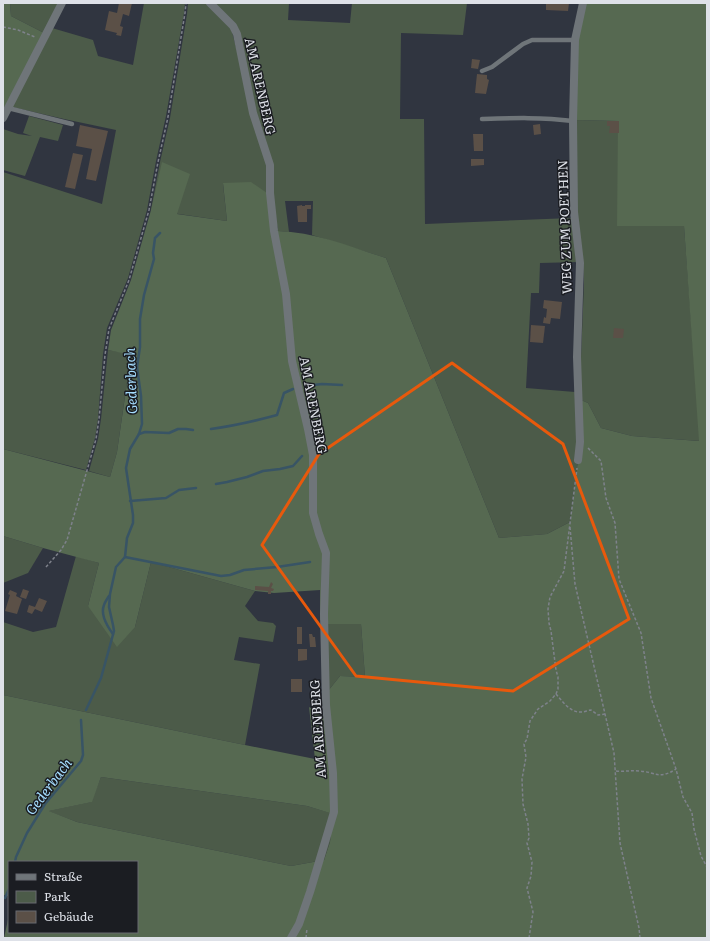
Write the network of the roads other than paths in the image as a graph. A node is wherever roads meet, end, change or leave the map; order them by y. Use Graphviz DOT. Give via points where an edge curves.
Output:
graph roads {
  1 [pos="62,3"];
  2 [pos="210,3"];
  3 [pos="583,3"];
  4 [pos="575,40"];
  5 [pos="482,71"];
  6 [pos="8,108"];
  7 [pos="3,118"];
  8 [pos="482,119"];
  9 [pos="573,121"];
  10 [pos="72,124"];
  11 [pos="578,460"];
  12 [pos="291,938"];
  1 -- 6 [label="street"];
  2 -- 12 [label="street, AM ARENBERG" via="233,26 237,34 253,113 270,164 274,231 286,294 292,361 313,455 312,513 326,553 326,705 334,812 310,892 299,924"];
  3 -- 4 [label="street, WEG ZUM POETHEN"];
  4 -- 5 [label="lane" via="532,40"];
  4 -- 9 [label="street, WEG ZUM POETHEN"];
  6 -- 7 [label="street"];
  6 -- 10 [label="lane"];
  8 -- 9 [label="lane" via="551,118"];
  9 -- 11 [label="street, WEG ZUM POETHEN" via="574,212 580,263 577,357 580,442"];
}
